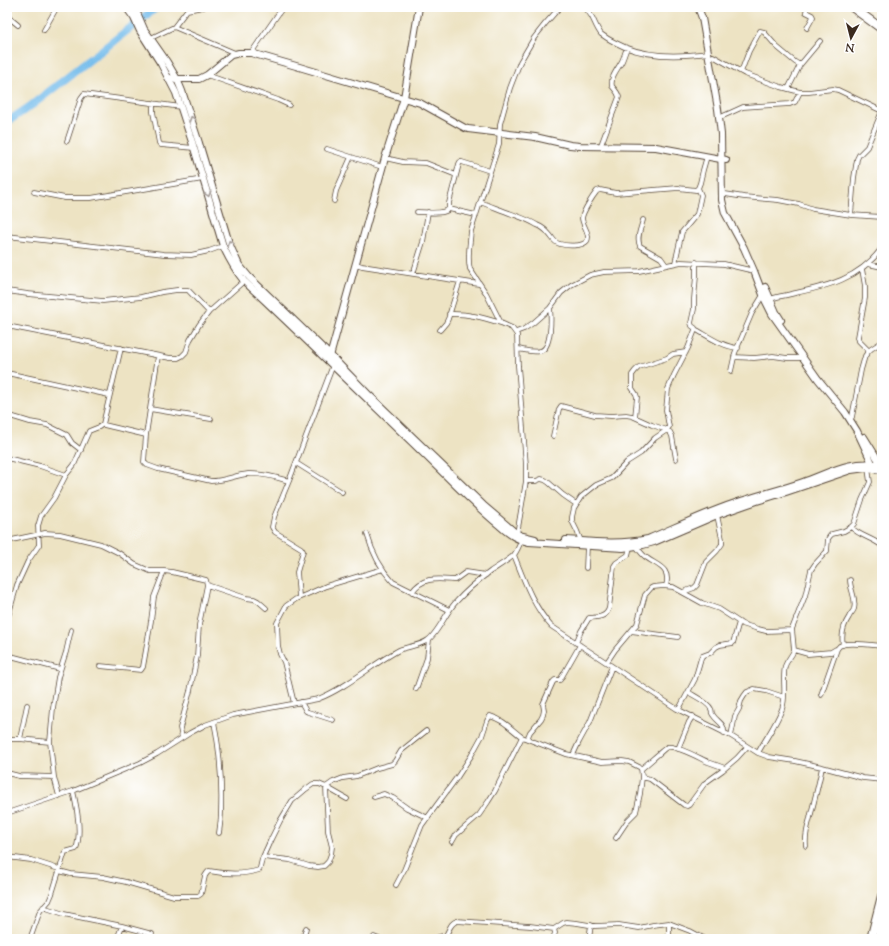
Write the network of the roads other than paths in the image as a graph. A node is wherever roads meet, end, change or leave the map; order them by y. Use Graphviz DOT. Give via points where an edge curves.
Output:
graph roads {
  1 [pos="57,7"];
  2 [pos="126,7"];
  3 [pos="133,7"];
  4 [pos="203,7"];
  5 [pos="283,7"];
  6 [pos="418,7"];
  7 [pos="560,7"];
  8 [pos="585,7"];
  9 [pos="698,7"];
  10 [pos="702,7"];
  11 [pos="807,7"];
  12 [pos="852,7"];
  13 [pos="860,7"];
  14 [pos="188,8"];
  15 [pos="7,16"];
  16 [pos="136,16"];
  17 [pos="882,23"];
  18 [pos="18,25"];
  19 [pos="174,27"];
  20 [pos="807,28"];
  21 [pos="882,29"];
  22 [pos="44,30"];
  23 [pos="142,30"];
  24 [pos="151,38"];
  25 [pos="820,41"];
  26 [pos="627,48"];
  27 [pos="250,53"];
  28 [pos="235,54"];
  29 [pos="711,54"];
  30 [pos="800,65"];
  31 [pos="741,72"];
  32 [pos="207,75"];
  33 [pos="169,78"];
  34 [pos="177,79"];
  35 [pos="788,89"];
  36 [pos="800,92"];
  37 [pos="404,98"];
  38 [pos="153,103"];
  39 [pos="289,105"];
  40 [pos="181,107"];
  41 [pos="882,111"];
  42 [pos="723,116"];
  43 [pos="499,133"];
  44 [pos="67,141"];
  45 [pos="601,146"];
  46 [pos="194,148"];
  47 [pos="327,149"];
  48 [pos="707,156"];
  49 [pos="351,157"];
  50 [pos="385,158"];
  51 [pos="724,159"];
  52 [pos="382,167"];
  53 [pos="490,171"];
  54 [pos="456,175"];
  55 [pos="204,180"];
  56 [pos="698,188"];
  57 [pos="34,192"];
  58 [pos="725,194"];
  59 [pos="334,202"];
  60 [pos="480,202"];
  61 [pos="449,209"];
  62 [pos="417,212"];
  63 [pos="428,212"];
  64 [pos="476,215"];
  65 [pos="851,215"];
  66 [pos="882,217"];
  67 [pos="643,220"];
  68 [pos="7,236"];
  69 [pos="223,246"];
  70 [pos="882,249"];
  71 [pos="696,262"];
  72 [pos="675,263"];
  73 [pos="356,264"];
  74 [pos="868,264"];
  75 [pos="666,265"];
  76 [pos="882,267"];
  77 [pos="862,269"];
  78 [pos="754,271"];
  79 [pos="413,274"];
  80 [pos="244,281"];
  81 [pos="460,281"];
  82 [pos="479,284"];
  83 [pos="7,291"];
  84 [pos="766,298"];
  85 [pos="550,308"];
  86 [pos="209,312"];
  87 [pos="449,314"];
  88 [pos="501,323"];
  89 [pos="7,326"];
  90 [pos="695,329"];
  91 [pos="440,330"];
  92 [pos="516,332"];
  93 [pos="882,342"];
  94 [pos="121,348"];
  95 [pos="738,348"];
  96 [pos="518,349"];
  97 [pos="869,351"];
  98 [pos="686,352"];
  99 [pos="158,356"];
  100 [pos="734,356"];
  101 [pos="803,358"];
  102 [pos="331,361"];
  103 [pos="731,371"];
  104 [pos="7,373"];
  105 [pos="109,395"];
  106 [pos="150,409"];
  107 [pos="7,415"];
  108 [pos="635,417"];
  109 [pos="852,417"];
  110 [pos="211,419"];
  111 [pos="103,424"];
  112 [pos="667,430"];
  113 [pos="146,436"];
  114 [pos="553,436"];
  115 [pos="81,450"];
  116 [pos="7,458"];
  117 [pos="676,460"];
  118 [pos="296,463"];
  119 [pos="882,465"];
  120 [pos="871,467"];
  121 [pos="882,470"];
  122 [pos="66,475"];
  123 [pos="289,480"];
  124 [pos="526,480"];
  125 [pos="460,485"];
  126 [pos="342,492"];
  127 [pos="576,504"];
  128 [pos="717,515"];
  129 [pos="851,527"];
  130 [pos="39,534"];
  131 [pos="367,534"];
  132 [pos="520,537"];
  133 [pos="7,541"];
  134 [pos="581,541"];
  135 [pos="587,546"];
  136 [pos="633,546"];
  137 [pos="882,546"];
  138 [pos="514,555"];
  139 [pos="586,568"];
  140 [pos="382,569"];
  141 [pos="164,571"];
  142 [pos="486,575"];
  143 [pos="850,580"];
  144 [pos="207,585"];
  145 [pos="666,586"];
  146 [pos="412,592"];
  147 [pos="683,592"];
  148 [pos="300,597"];
  149 [pos="266,608"];
  150 [pos="449,610"];
  151 [pos="7,620"];
  152 [pos="739,622"];
  153 [pos="71,630"];
  154 [pos="792,630"];
  155 [pos="631,631"];
  156 [pos="678,637"];
  157 [pos="429,640"];
  158 [pos="578,644"];
  159 [pos="842,644"];
  160 [pos="882,646"];
  161 [pos="836,649"];
  162 [pos="794,650"];
  163 [pos="7,655"];
  164 [pos="607,662"];
  165 [pos="100,666"];
  166 [pos="612,666"];
  167 [pos="60,669"];
  168 [pos="416,689"];
  169 [pos="688,692"];
  170 [pos="821,695"];
  171 [pos="784,697"];
  172 [pos="301,702"];
  173 [pos="294,703"];
  174 [pos="27,704"];
  175 [pos="679,709"];
  176 [pos="693,716"];
  177 [pos="333,720"];
  178 [pos="214,722"];
  179 [pos="426,731"];
  180 [pos="724,732"];
  181 [pos="731,736"];
  182 [pos="522,737"];
  183 [pos="182,738"];
  184 [pos="7,739"];
  185 [pos="20,739"];
  186 [pos="527,739"];
  187 [pos="50,742"];
  188 [pos="747,747"];
  189 [pos="678,749"];
  190 [pos="758,753"];
  191 [pos="573,755"];
  192 [pos="822,767"];
  193 [pos="725,768"];
  194 [pos="642,769"];
  195 [pos="7,773"];
  196 [pos="54,777"];
  197 [pos="642,777"];
  198 [pos="882,780"];
  199 [pos="326,787"];
  200 [pos="73,791"];
  201 [pos="59,796"];
  202 [pos="374,797"];
  203 [pos="347,799"];
  204 [pos="7,813"];
  205 [pos="428,818"];
  206 [pos="219,833"];
  207 [pos="616,838"];
  208 [pos="452,842"];
  209 [pos="806,846"];
  210 [pos="7,857"];
  211 [pos="263,857"];
  212 [pos="59,870"];
  213 [pos="396,885"];
  214 [pos="882,896"];
  215 [pos="43,907"];
  216 [pos="879,917"];
  217 [pos="669,923"];
  218 [pos="591,925"];
  219 [pos="122,926"];
  220 [pos="306,928"];
  221 [pos="554,929"];
  222 [pos="152,934"];
  223 [pos="30,939"];
  224 [pos="117,939"];
  225 [pos="303,939"];
  226 [pos="433,939"];
  227 [pos="554,939"];
  228 [pos="589,939"];
  229 [pos="669,939"];
  230 [pos="705,939"];
  231 [pos="871,939"];
  1 -- 22 [label="street"];
  2 -- 16 [label="main road"];
  3 -- 16 [label="main road"];
  4 -- 14 [label="street"];
  5 -- 27 [label="street"];
  6 -- 37 [label="main road"];
  7 -- 43 [label="street" via="534,38 520,62 510,88"];
  8 -- 26 [label="street" via="602,35"];
  9 -- 29 [label="main road"];
  10 -- 29 [label="main road" via="708,25"];
  11 -- 20 [label="street" via="806,12 813,16"];
  12 -- 21 [label="highway"];
  13 -- 17 [label="highway"];
  14 -- 19 [label="street"];
  15 -- 18 [label="street"];
  16 -- 23 [label="main road"];
  19 -- 24 [label="street"];
  19 -- 28 [label="street"];
  23 -- 24 [label="main road"];
  23 -- 33 [label="main road"];
  24 -- 34 [label="main road"];
  25 -- 30 [label="street"];
  26 -- 29 [label="street" via="675,56"];
  26 -- 45 [label="street" via="612,80 618,97"];
  27 -- 28 [label="main road"];
  27 -- 37 [label="main road"];
  28 -- 32 [label="main road"];
  29 -- 31 [label="street"];
  29 -- 42 [label="main road"];
  29 -- 51 [label="main road"];
  30 -- 31 [label="street" via="760,31"];
  30 -- 35 [label="street"];
  31 -- 35 [label="street"];
  32 -- 34 [label="main road" via="197,79"];
  32 -- 39 [label="street"];
  33 -- 34 [label="main road"];
  33 -- 40 [label="main road"];
  102 -- 34 [label="main road, one-way" via="239,265 229,243"];
  35 -- 36 [label="street"];
  36 -- 41 [label="street" via="838,90"];
  36 -- 42 [label="street" via="790,104 743,107"];
  37 -- 43 [label="main road" via="426,106 465,128"];
  37 -- 50 [label="main road"];
  38 -- 40 [label="street"];
  38 -- 44 [label="street" via="84,94"];
  38 -- 46 [label="street" via="159,144"];
  40 -- 46 [label="main road"];
  41 -- 65 [label="street" via="867,147 857,159"];
  42 -- 51 [label="main road"];
  43 -- 45 [label="main road" via="535,137 570,145"];
  43 -- 53 [label="street" via="499,144"];
  45 -- 48 [label="main road" via="656,146"];
  46 -- 55 [label="main road"];
  47 -- 49 [label="street"];
  48 -- 51 [label="main road"];
  48 -- 56 [label="street"];
  49 -- 52 [label="street"];
  49 -- 59 [label="street" via="336,191"];
  50 -- 52 [label="main road"];
  50 -- 54 [label="street" via="426,163"];
  51 -- 58 [label="main road"];
  51 -- 78 [label="main road" via="722,188 725,213"];
  52 -- 73 [label="main road"];
  53 -- 54 [label="street" via="460,162"];
  53 -- 60 [label="street"];
  54 -- 61 [label="street"];
  55 -- 57 [label="street" via="91,198 65,198"];
  55 -- 69 [label="main road, one-way"];
  56 -- 60 [label="street" via="616,193 597,191 582,216 588,236 586,241 573,246 557,244 544,228"];
  56 -- 72 [label="street" via="701,195 697,214 682,232"];
  58 -- 65 [label="street" via="778,200"];
  58 -- 84 [label="main road" via="729,212 748,247"];
  60 -- 64 [label="street"];
  61 -- 63 [label="street" via="443,213"];
  61 -- 64 [label="street"];
  62 -- 63 [label="street"];
  63 -- 79 [label="street" via="423,242"];
  64 -- 82 [label="street" via="471,232 469,265"];
  65 -- 66 [label="street"];
  67 -- 75 [label="street" via="638,244 661,258"];
  68 -- 69 [label="street" via="164,254 190,255"];
  69 -- 80 [label="main road"];
  70 -- 74 [label="street"];
  71 -- 72 [label="street"];
  71 -- 78 [label="street" via="724,264"];
  71 -- 90 [label="street" via="692,323"];
  72 -- 75 [label="street"];
  73 -- 79 [label="street"];
  73 -- 102 [label="main road"];
  74 -- 76 [label="street"];
  74 -- 77 [label="street"];
  75 -- 85 [label="street" via="639,271 590,275 561,293"];
  77 -- 84 [label="street" via="833,283"];
  77 -- 97 [label="street" via="865,298 858,337"];
  78 -- 84 [label="main road"];
  79 -- 81 [label="street"];
  80 -- 86 [label="street"];
  80 -- 102 [label="main road"];
  81 -- 82 [label="street"];
  81 -- 87 [label="street"];
  82 -- 88 [label="street"];
  83 -- 86 [label="street" via="103,301 188,290"];
  84 -- 95 [label="street" via="752,313"];
  84 -- 101 [label="main road" via="772,314"];
  84 -- 109 [label="main road"];
  85 -- 92 [label="street" via="533,323"];
  85 -- 96 [label="street" via="550,334 545,348 540,352"];
  86 -- 99 [label="street" via="182,356"];
  87 -- 88 [label="street" via="459,313"];
  87 -- 91 [label="street"];
  88 -- 92 [label="street"];
  89 -- 94 [label="street"];
  90 -- 95 [label="street" via="728,346"];
  90 -- 98 [label="street"];
  92 -- 96 [label="street"];
  93 -- 97 [label="street"];
  94 -- 99 [label="street"];
  94 -- 105 [label="street"];
  95 -- 100 [label="street"];
  96 -- 124 [label="street"];
  97 -- 109 [label="street" via="861,370"];
  98 -- 108 [label="street" via="673,354 634,371 632,388 637,396"];
  98 -- 112 [label="street" via="668,389"];
  99 -- 106 [label="street"];
  100 -- 101 [label="street"];
  100 -- 103 [label="street"];
  101 -- 120 [label="main road" via="845,412 857,432"];
  102 -- 118 [label="street"];
  102 -- 125 [label="main road"];
  102 -- 125 [label="main road" via="370,395"];
  104 -- 105 [label="street"];
  105 -- 111 [label="street"];
  106 -- 110 [label="street"];
  106 -- 113 [label="street"];
  107 -- 115 [label="street" via="47,425 67,435"];
  108 -- 112 [label="street"];
  108 -- 114 [label="street" via="595,415 561,406"];
  109 -- 119 [label="main road"];
  111 -- 113 [label="street"];
  111 -- 115 [label="street" via="89,431"];
  112 -- 117 [label="street" via="672,436"];
  112 -- 127 [label="street" via="627,462 612,478 587,491"];
  113 -- 123 [label="street" via="144,462 158,469 211,481 249,474"];
  115 -- 122 [label="street"];
  116 -- 122 [label="street"];
  118 -- 123 [label="street"];
  118 -- 126 [label="street"];
  119 -- 120 [label="main road"];
  120 -- 121 [label="main road"];
  120 -- 128 [label="main road" via="851,470"];
  120 -- 129 [label="street" via="870,482"];
  120 -- 134 [label="main road" via="859,463 846,466 724,507 648,539 620,543"];
  122 -- 130 [label="street" via="41,516"];
  123 -- 148 [label="street" via="272,527 275,532 302,549 297,572"];
  124 -- 127 [label="street" via="545,480"];
  124 -- 132 [label="street"];
  125 -- 132 [label="main road"];
  127 -- 134 [label="street" via="572,512 572,521"];
  128 -- 136 [label="main road" via="654,542"];
  128 -- 147 [label="street" via="722,544 706,562 697,585"];
  129 -- 137 [label="street"];
  129 -- 154 [label="street" via="832,534 828,539 825,553 811,570 805,596"];
  130 -- 133 [label="street"];
  130 -- 141 [label="street" via="50,532 92,541 119,553 134,564 150,570"];
  130 -- 151 [label="street" via="39,545 17,585"];
  131 -- 140 [label="street" via="371,549"];
  132 -- 134 [label="main road"];
  132 -- 135 [label="main road"];
  132 -- 138 [label="street"];
  135 -- 136 [label="main road"];
  135 -- 139 [label="street"];
  136 -- 145 [label="street" via="663,568 666,573"];
  136 -- 158 [label="street" via="628,555 614,566 608,612 602,616 588,618"];
  138 -- 142 [label="street"];
  138 -- 158 [label="street" via="529,593 543,618 550,626"];
  140 -- 146 [label="street" via="393,582"];
  140 -- 148 [label="street" via="326,586"];
  141 -- 144 [label="street" via="206,580"];
  141 -- 165 [label="street" via="154,597 141,670"];
  142 -- 146 [label="street" via="466,572 456,580 434,578 416,586"];
  142 -- 150 [label="street"];
  143 -- 159 [label="street" via="854,609 844,624"];
  144 -- 149 [label="street" via="258,601"];
  144 -- 183 [label="street" via="190,691 180,728"];
  145 -- 147 [label="street"];
  145 -- 155 [label="street" via="652,587 648,591 637,624"];
  146 -- 150 [label="street"];
  147 -- 152 [label="street" via="719,609"];
  148 -- 173 [label="street" via="286,606 277,623 278,646"];
  150 -- 157 [label="street"];
  152 -- 154 [label="street" via="766,631"];
  152 -- 169 [label="street" via="733,643 720,645 702,656"];
  153 -- 167 [label="street"];
  154 -- 162 [label="street"];
  155 -- 156 [label="street"];
  155 -- 164 [label="street"];
  157 -- 168 [label="street" via="427,658"];
  157 -- 172 [label="street" via="400,650 326,696"];
  158 -- 164 [label="street"];
  158 -- 186 [label="street" via="560,680 552,682 543,704 544,715"];
  159 -- 160 [label="street"];
  159 -- 161 [label="street"];
  161 -- 162 [label="street" via="831,652 808,654"];
  161 -- 170 [label="street"];
  162 -- 171 [label="street" via="785,666"];
  163 -- 167 [label="street"];
  164 -- 166 [label="street"];
  166 -- 175 [label="street"];
  166 -- 191 [label="street" via="590,722"];
  167 -- 187 [label="street"];
  169 -- 175 [label="street"];
  169 -- 180 [label="street" via="709,706 713,715 723,725"];
  171 -- 181 [label="street" via="754,689 747,692 735,716"];
  171 -- 190 [label="street" via="782,709"];
  172 -- 173 [label="street"];
  172 -- 177 [label="street" via="306,711"];
  173 -- 178 [label="street" via="233,715"];
  174 -- 185 [label="street"];
  175 -- 176 [label="street"];
  176 -- 180 [label="street"];
  176 -- 189 [label="street"];
  178 -- 183 [label="street"];
  178 -- 206 [label="street" via="220,777"];
  179 -- 199 [label="street" via="401,751 392,764 343,778"];
  180 -- 181 [label="street"];
  181 -- 188 [label="street"];
  182 -- 186 [label="street"];
  182 -- 205 [label="street" via="506,723 490,716 471,756"];
  182 -- 208 [label="street" via="488,802 479,815"];
  183 -- 200 [label="street" via="140,763"];
  184 -- 185 [label="street"];
  185 -- 187 [label="street"];
  186 -- 191 [label="street"];
  187 -- 196 [label="street"];
  188 -- 190 [label="street"];
  188 -- 193 [label="street"];
  189 -- 193 [label="street"];
  189 -- 194 [label="street" via="667,747"];
  190 -- 192 [label="street"];
  191 -- 194 [label="street" via="598,761 622,761"];
  192 -- 198 [label="street" via="862,778"];
  192 -- 209 [label="street" via="805,838"];
  193 -- 197 [label="street" via="705,783 687,806 650,779"];
  194 -- 197 [label="street"];
  195 -- 196 [label="street"];
  196 -- 201 [label="street"];
  197 -- 207 [label="street" via="636,812"];
  199 -- 203 [label="street"];
  199 -- 211 [label="street" via="313,784 292,801"];
  199 -- 211 [label="street" via="328,831 332,847 328,862 318,867"];
  200 -- 201 [label="street"];
  200 -- 212 [label="street" via="78,819 78,845 76,849 64,852"];
  201 -- 204 [label="street"];
  202 -- 205 [label="street" via="384,794"];
  205 -- 213 [label="street" via="422,825"];
  210 -- 212 [label="street" via="31,860"];
  211 -- 212 [label="street" via="258,870 236,873 209,871 198,896 174,896 126,882"];
  212 -- 215 [label="street" via="49,901"];
  214 -- 216 [label="highway"];
  215 -- 219 [label="street"];
  215 -- 223 [label="street"];
  216 -- 231 [label="highway"];
  217 -- 218 [label="street" via="639,928"];
  217 -- 229 [label="street"];
  217 -- 230 [label="street"];
  218 -- 221 [label="street" via="564,923"];
  218 -- 228 [label="street"];
  219 -- 222 [label="street"];
  219 -- 224 [label="street"];
  220 -- 225 [label="street"];
  221 -- 226 [label="street" via="457,921 453,922 446,935"];
  221 -- 227 [label="street"];
}
